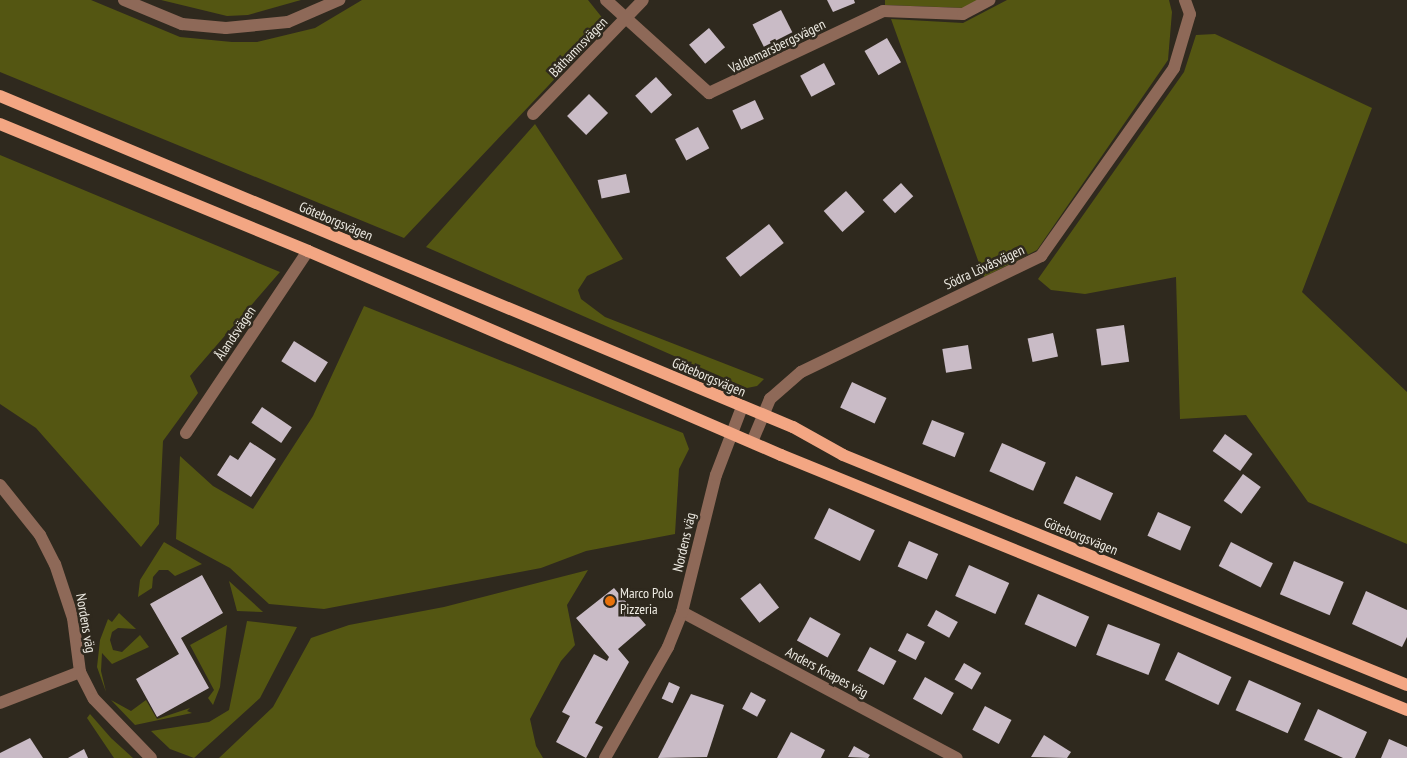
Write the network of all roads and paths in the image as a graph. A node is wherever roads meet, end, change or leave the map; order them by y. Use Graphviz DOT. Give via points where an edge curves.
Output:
graph roads {
  1 [pos="124,0"];
  2 [pos="339,0"];
  3 [pos="606,0"];
  4 [pos="643,0"];
  5 [pos="989,0"];
  6 [pos="1185,0"];
  7 [pos="626,19"];
  8 [pos="0,96"];
  9 [pos="533,114"];
  10 [pos="0,124"];
  11 [pos="308,251"];
  12 [pos="742,407"];
  13 [pos="764,415"];
  14 [pos="186,433"];
  15 [pos="731,434"];
  16 [pos="752,442"];
  17 [pos="0,485"];
  18 [pos="682,612"];
  19 [pos="80,672"];
  20 [pos="1407,685"];
  21 [pos="0,703"];
  22 [pos="1407,710"];
  23 [pos="151,758"];
  24 [pos="605,758"];
  25 [pos="957,758"];
  1 -- 2 [label="street" via="182,24 226,28 288,22"];
  3 -- 7 [label="street, Valdemarsbergsvägen"];
  4 -- 7 [label="street, Båthamnsvägen"];
  5 -- 7 [label="street, Valdemarsbergsvägen" via="963,14 883,11 709,93"];
  6 -- 13 [label="street, Södra Lövåsvägen" via="1190,14 1174,68 1041,256 801,372 776,392"];
  7 -- 9 [label="street, Båthamnsvägen"];
  8 -- 12 [label="main road, Göteborgsvägen"];
  10 -- 11 [label="main road"];
  11 -- 14 [label="street, Ålandsvägen"];
  11 -- 15 [label="main road"];
  12 -- 13 [label="main road, Göteborgsvägen"];
  12 -- 15 [label="street, Nordens väg"];
  13 -- 16 [label="street, Södra Lövåsvägen"];
  13 -- 20 [label="main road, Göteborgsvägen" via="843,455"];
  15 -- 16 [label="main road"];
  15 -- 18 [label="street, Nordens väg" via="716,475"];
  16 -- 22 [label="main road"];
  17 -- 19 [label="street, Nordens väg" via="40,535 55,564 73,618"];
  18 -- 24 [label="street, Nordens väg" via="668,646"];
  18 -- 25 [label="street, Anders Knapes väg"];
  19 -- 21 [label="street"];
  19 -- 23 [label="street, Nordens väg" via="94,699"];
}
